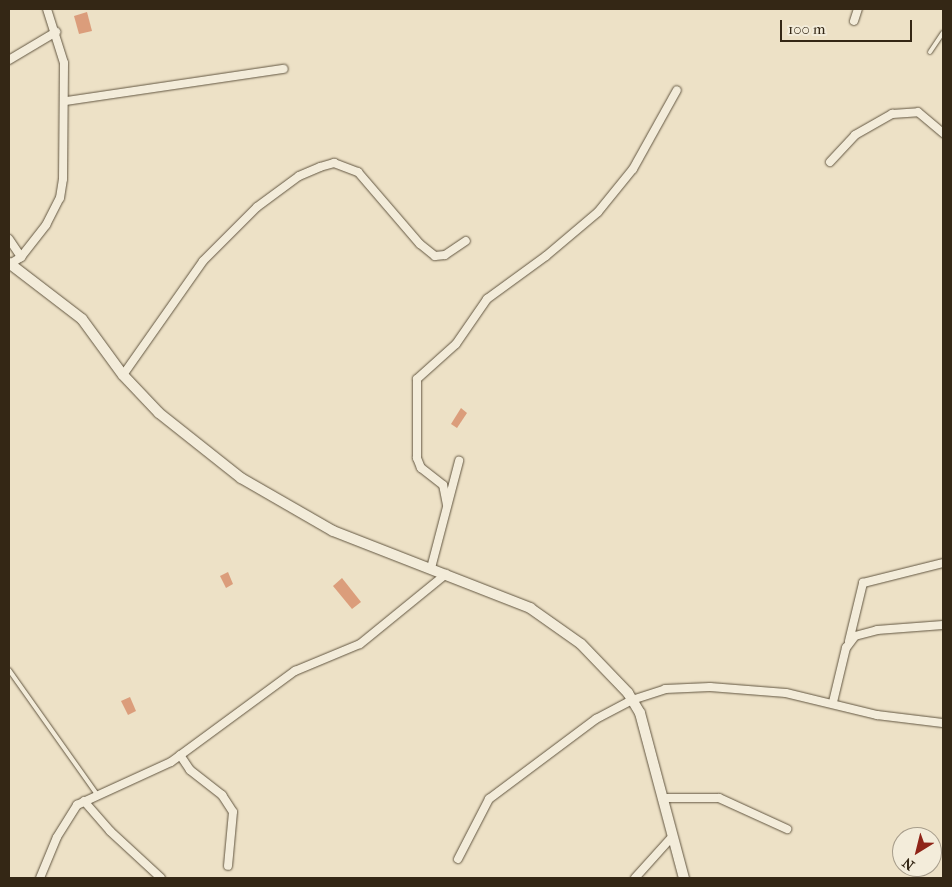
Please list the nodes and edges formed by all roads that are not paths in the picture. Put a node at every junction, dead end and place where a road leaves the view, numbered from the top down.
1 (47, 9) edge
2 (58, 9) edge
3 (858, 9) edge
4 (854, 21) dead end
5 (56, 32) junction
6 (943, 34) edge
7 (930, 52) dead end
8 (9, 60) edge
9 (284, 69) dead end
10 (677, 90) dead end
11 (66, 101) junction
12 (943, 133) edge
13 (830, 162) dead end
14 (9, 239) edge
15 (466, 241) dead end
16 (21, 257) junction
17 (10, 264) edge
18 (122, 375) junction
19 (459, 461) dead end
20 (447, 505) junction
21 (943, 563) edge
22 (431, 568) junction
23 (446, 574) junction
24 (943, 625) edge
25 (849, 641) junction
26 (9, 670) edge
27 (632, 700) junction
28 (833, 702) junction
29 (943, 723) edge
30 (180, 755) junction
31 (96, 793) junction
32 (662, 798) junction
33 (84, 801) junction
34 (787, 829) dead end
35 (671, 838) junction
36 (458, 859) dead end
37 (228, 866) dead end
38 (40, 878) edge
39 (161, 878) edge
40 (635, 878) edge
41 (684, 878) edge

1 - 2 street
1 - 5 street
3 - 4 street
5 - 8 street
5 - 11 street
6 - 7 lane
9 - 11 street
10 - 20 street
11 - 16 street
12 - 13 street
14 - 16 street
15 - 18 street
16 - 17 street
17 - 18 street
18 - 22 street
19 - 20 street
20 - 22 street
21 - 25 street
22 - 23 street
23 - 27 street
23 - 30 street
24 - 25 street
25 - 28 street
26 - 31 lane
27 - 28 street
27 - 32 street
27 - 36 street
28 - 29 street
30 - 31 street
30 - 37 street
31 - 33 street
32 - 34 street
32 - 35 street
33 - 38 street
33 - 39 street
35 - 40 street
35 - 41 street

